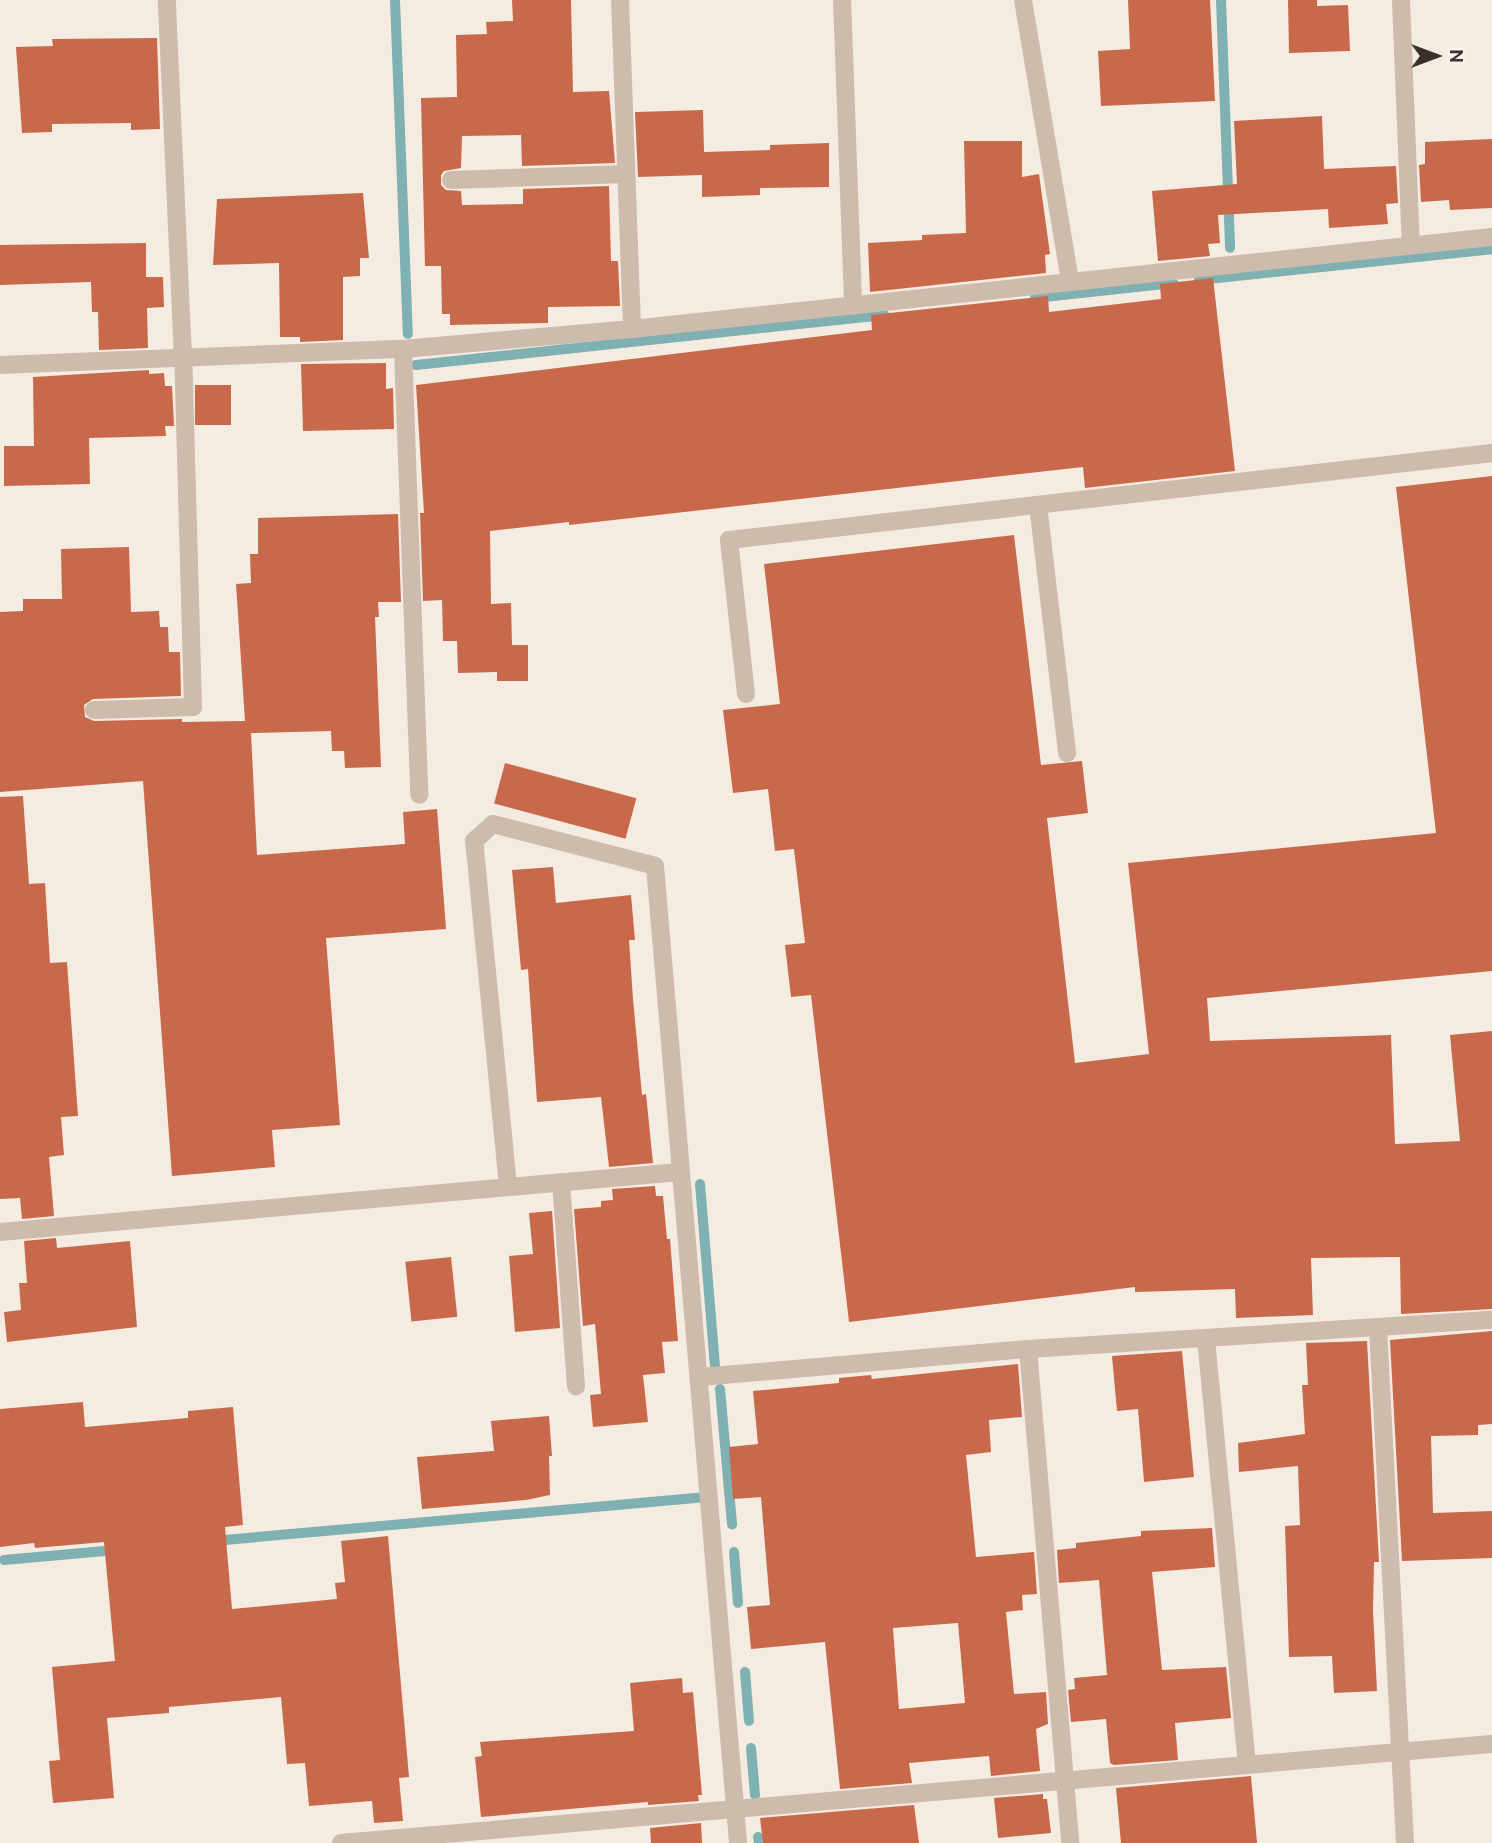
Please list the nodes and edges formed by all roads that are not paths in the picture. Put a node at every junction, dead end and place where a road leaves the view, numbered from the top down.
1 (167, 0) edge
2 (620, 0) edge
3 (842, 0) edge
4 (1023, 0) edge
5 (1401, 0) edge
6 (626, 174) junction
7 (451, 180) dead end
8 (1492, 237) edge
9 (1411, 246) junction
10 (1070, 282) junction
11 (853, 306) junction
12 (632, 329) junction
13 (403, 349) junction
14 (183, 358) junction
15 (0, 365) edge
16 (1492, 453) edge
17 (1038, 505) junction
18 (747, 694) dead end
19 (94, 710) dead end
20 (1067, 753) dead end
21 (419, 795) dead end
22 (679, 1172) junction
23 (561, 1182) junction
24 (508, 1186) junction
25 (0, 1231) edge
26 (1492, 1320) edge
27 (1378, 1328) junction
28 (1206, 1339) junction
29 (1028, 1349) junction
30 (700, 1377) junction
31 (576, 1386) dead end
32 (1492, 1744) edge
33 (1398, 1752) junction
34 (1247, 1765) junction
35 (1065, 1780) junction
36 (735, 1808) junction
37 (412, 1840) edge
38 (341, 1843) edge
39 (738, 1843) edge
40 (1070, 1843) edge
41 (1405, 1843) edge

1 - 14 street
2 - 6 street
3 - 11 street
4 - 10 street
5 - 9 street
6 - 7 street
6 - 12 street
8 - 9 street
9 - 10 street
10 - 11 street
11 - 12 street
12 - 13 street
13 - 14 street
13 - 21 street
14 - 15 street
14 - 19 street
16 - 17 street
17 - 18 street
17 - 20 street
22 - 23 street
22 - 24 street
22 - 30 street
23 - 24 street
23 - 31 street
24 - 25 street
26 - 27 street
27 - 28 street
27 - 33 street
28 - 29 street
28 - 34 street
29 - 30 street
29 - 35 street
30 - 36 street
32 - 33 street
33 - 34 street
33 - 41 street
34 - 35 street
35 - 36 street
35 - 40 street
36 - 37 street
36 - 39 street
37 - 38 street

